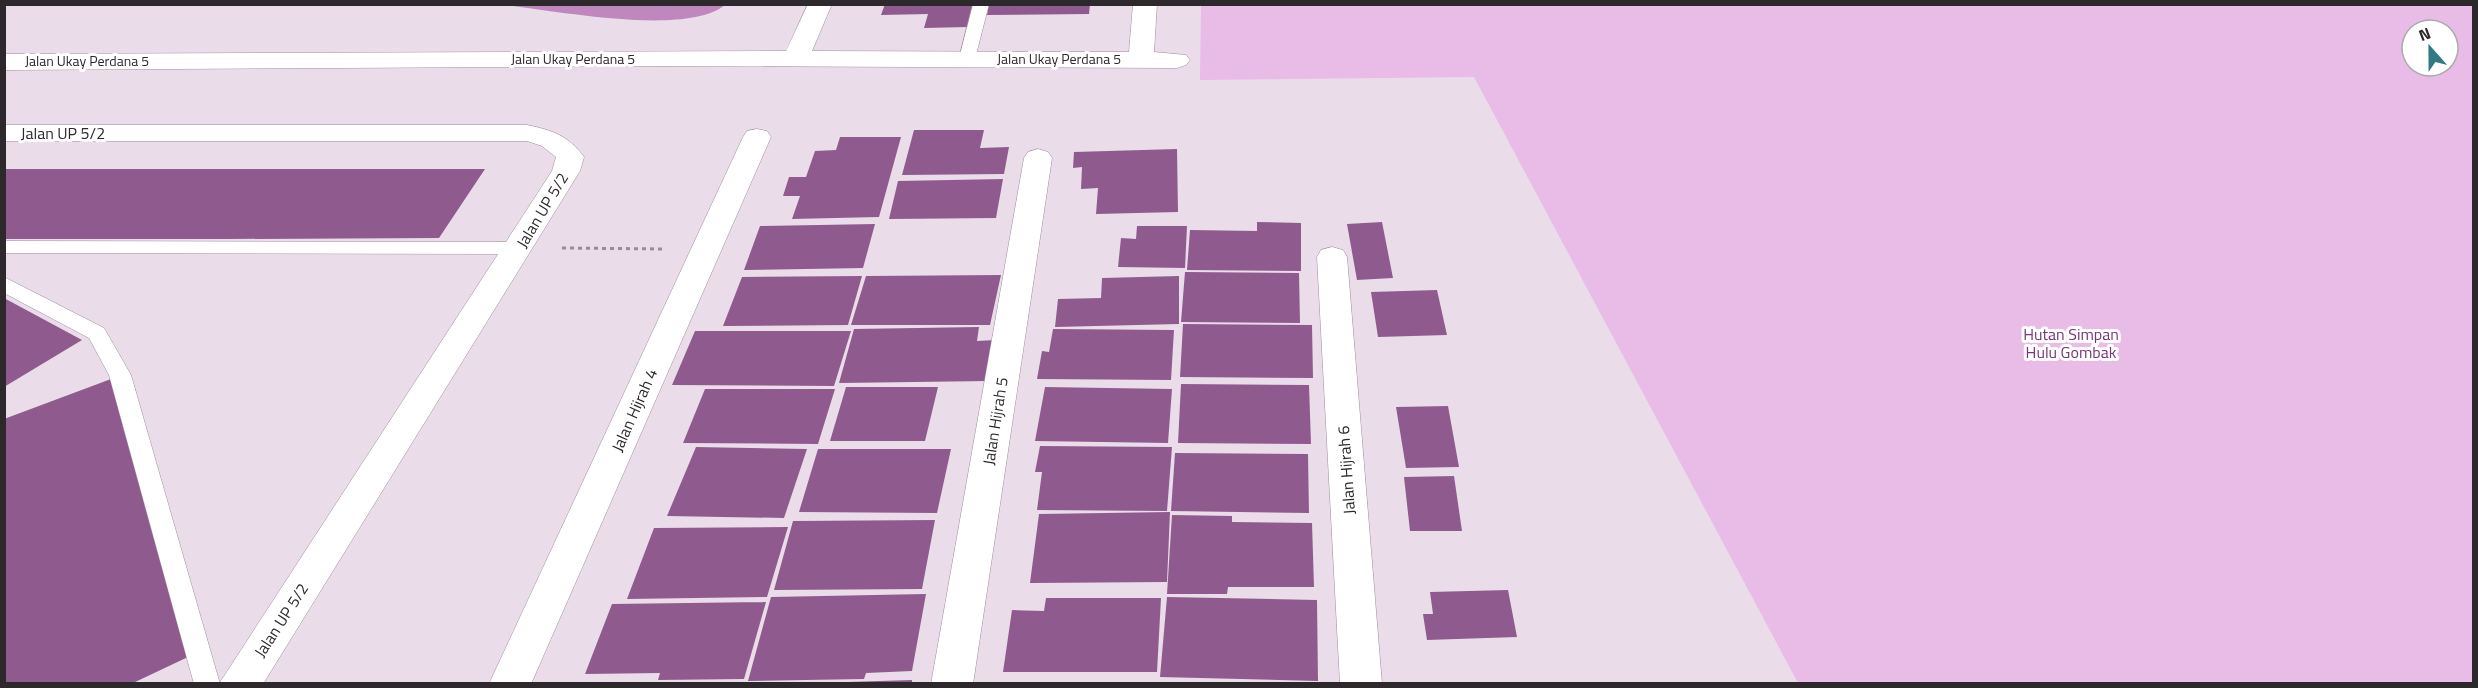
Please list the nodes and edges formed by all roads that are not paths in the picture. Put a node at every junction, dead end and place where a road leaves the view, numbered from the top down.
1 (820, 4) edge
2 (981, 4) edge
3 (1145, 4) edge
4 (796, 58) junction
5 (967, 59) junction
6 (1141, 60) junction
7 (1177, 60) dead end
8 (6, 63) edge
9 (4, 133) edge
10 (757, 137) dead end
11 (1038, 158) dead end
12 (4, 247) edge
13 (519, 248) junction
14 (1332, 257) dead end
15 (4, 284) edge
16 (207, 684) edge
17 (240, 684) edge
18 (510, 684) edge
19 (952, 684) edge
20 (1361, 684) edge

1 - 4 street
2 - 5 lane
3 - 6 street
4 - 5 street, Jalan Ukay Perdana 5
4 - 8 street, Jalan Ukay Perdana 5
5 - 6 street, Jalan Ukay Perdana 5
6 - 7 street, Jalan Ukay Perdana 5
9 - 13 street, Jalan UP 5/2
10 - 18 street, Jalan Hijrah 4
11 - 19 street, Jalan Hijrah 5
12 - 13 lane
13 - 17 street, Jalan UP 5/2
14 - 20 street, Jalan Hijrah 6
15 - 16 lane

